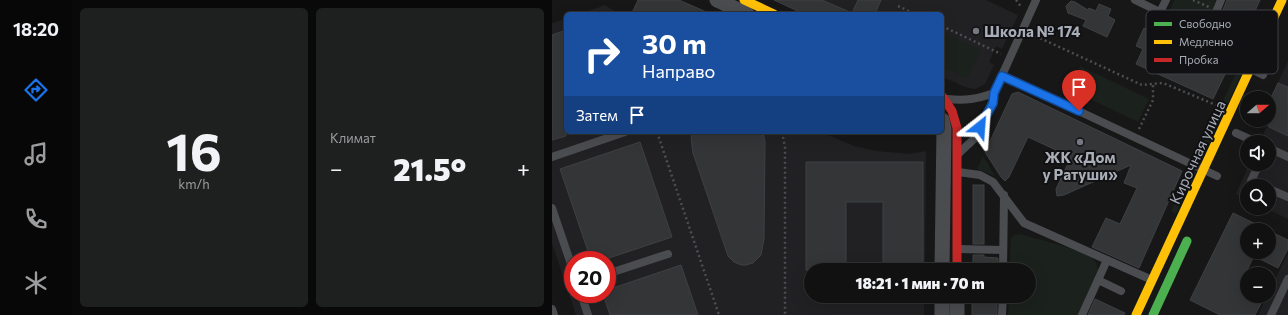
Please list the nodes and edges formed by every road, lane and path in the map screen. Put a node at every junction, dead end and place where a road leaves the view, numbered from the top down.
1 (717, 0) edge
2 (744, 0) edge
3 (1016, 0) edge
4 (1036, 0) edge
5 (1135, 0) edge
6 (1166, 0) edge
7 (1193, 0) edge
8 (1221, 0) edge
9 (1282, 0) edge
10 (898, 6) dead end
11 (1023, 9) dead end
12 (1156, 10) edge
13 (1161, 10) edge
14 (1216, 10) joint
15 (1278, 10) edge
16 (743, 12) edge
17 (770, 12) edge
18 (911, 12) edge
19 (944, 27) edge
20 (1029, 33) dead end
21 (1002, 54) dead end
22 (1250, 74) edge
23 (1002, 76) junction
24 (1153, 84) junction
25 (994, 93) junction
26 (944, 97) edge
27 (944, 99) edge
28 (1217, 105) dead end
29 (944, 129) edge
30 (1138, 131) dead end
31 (1236, 133) dead end
32 (619, 134) edge
33 (658, 134) edge
34 (783, 134) edge
35 (1240, 135) edge
36 (1276, 151) edge
37 (552, 156) edge
38 (957, 156) junction
39 (1288, 157) edge
40 (1204, 170) junction
41 (950, 172) junction
42 (1218, 172) joint
43 (1212, 186) dead end
44 (1276, 192) edge
45 (1004, 195) junction
46 (1288, 198) edge
47 (552, 208) edge
48 (1191, 232) dead end
49 (950, 249) junction
50 (1003, 250) junction
51 (567, 251) edge
52 (668, 254) dead end
53 (1107, 260) junction
54 (945, 263) edge
55 (955, 263) edge
56 (1003, 263) edge
57 (616, 271) edge
58 (1288, 279) edge
59 (1098, 280) junction
60 (1152, 280) junction
61 (1121, 291) dead end
62 (584, 303) edge
63 (942, 303) edge
64 (957, 303) edge
65 (1003, 303) edge
66 (552, 309) edge
67 (1137, 312) edge
68 (554, 315) edge
69 (588, 315) edge
70 (719, 315) edge
71 (785, 315) edge
72 (942, 315) edge
73 (957, 315) edge
74 (1002, 315) edge
75 (1082, 315) edge
76 (1149, 315) edge
77 (1153, 315) edge
78 (1271, 315) edge

1 - 16 street
2 - 17 street
3 - 11 path
4 - 23 lane
5 - 12 lane
6 - 13 lane
7 - 14 path
8 - 14 lane
9 - 15 street, Кирочная улица
10 - 18 path
19 - 21 path
20 - 24 path
22 - 40 street, Кирочная улица
23 - 25 lane
23 - 40 lane
24 - 28 path
24 - 30 path
25 - 26 lane
25 - 38 lane
27 - 38 street
29 - 41 street
31 - 35 lane
32 - 37 lane
33 - 70 path
34 - 71 path
36 - 39 lane
38 - 41 street
40 - 42 lane
40 - 60 street, Кирочная улица
41 - 45 lane
41 - 49 street
42 - 43 street, Кирочная улица
44 - 46 lane
45 - 50 lane
45 - 53 lane
47 - 51 lane
48 - 77 street
49 - 50 lane
49 - 54 street
49 - 55 street
50 - 56 lane
52 - 57 lane
53 - 59 lane
53 - 60 lane
58 - 78 lane
59 - 61 lane
59 - 75 lane
60 - 67 street, Кирочная улица
62 - 69 lane
63 - 72 street
64 - 73 street
65 - 74 lane
66 - 68 lane
67 - 76 lane

